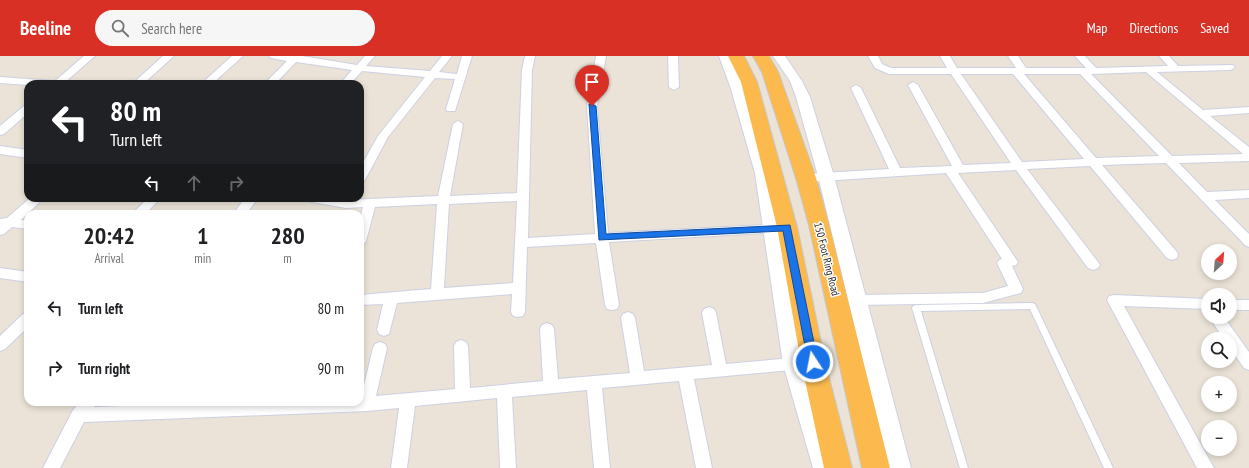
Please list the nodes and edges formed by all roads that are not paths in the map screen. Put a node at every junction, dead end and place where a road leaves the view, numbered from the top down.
1 (90, 56) edge
2 (169, 56) edge
3 (238, 56) edge
4 (274, 56) edge
5 (370, 56) edge
6 (447, 56) edge
7 (467, 56) edge
8 (530, 56) edge
9 (601, 56) edge
10 (673, 56) edge
11 (725, 56) edge
12 (736, 56) edge
13 (761, 56) edge
14 (779, 56) edge
15 (873, 56) edge
16 (946, 56) edge
17 (1013, 56) edge
18 (1080, 56) edge
19 (1164, 56) edge
20 (1219, 56) edge
21 (295, 57) edge
22 (359, 68) junction
23 (1175, 68) junction
24 (1148, 69) junction
25 (1088, 70) junction
26 (954, 71) junction
27 (1020, 71) junction
28 (431, 75) junction
29 (461, 77) junction
30 (0, 80) edge
31 (61, 80) edge
32 (141, 80) edge
33 (211, 80) edge
34 (273, 80) edge
35 (348, 80) edge
36 (24, 82) edge
37 (913, 85) dead end
38 (674, 87) dead end
39 (856, 88) dead end
40 (451, 109) dead end
41 (1249, 110) edge
42 (24, 111) edge
43 (1201, 113) junction
44 (458, 124) dead end
45 (0, 132) edge
46 (0, 150) edge
47 (1249, 152) edge
48 (24, 153) edge
49 (1249, 156) edge
50 (1170, 160) junction
51 (1093, 162) junction
52 (1019, 166) junction
53 (955, 169) junction
54 (364, 171) edge
55 (896, 172) junction
56 (816, 177) junction
57 (1249, 194) edge
58 (1205, 196) junction
59 (522, 197) junction
60 (443, 200) junction
61 (33, 202) edge
62 (150, 202) edge
63 (249, 202) edge
64 (331, 202) edge
65 (370, 203) junction
66 (345, 205) edge
67 (142, 210) edge
68 (242, 210) edge
69 (3, 225) edge
70 (24, 225) edge
71 (364, 226) edge
72 (779, 228) junction
73 (602, 238) junction
74 (1249, 242) edge
75 (522, 243) junction
76 (1172, 255) dead end
77 (1094, 265) dead end
78 (0, 273) edge
79 (24, 276) edge
80 (519, 288) junction
81 (437, 294) junction
82 (391, 298) junction
83 (364, 300) edge
84 (857, 300) junction
85 (1201, 304) edge
86 (612, 305) dead end
87 (1237, 305) edge
88 (1249, 305) edge
89 (518, 312) dead end
90 (709, 313) dead end
91 (628, 318) dead end
92 (24, 322) edge
93 (1221, 324) edge
94 (547, 329) dead end
95 (384, 330) dead end
96 (0, 345) edge
97 (461, 346) dead end
98 (380, 348) dead end
99 (803, 363) junction
100 (1249, 364) edge
101 (720, 369) junction
102 (686, 373) junction
103 (638, 378) junction
104 (594, 382) junction
105 (551, 386) junction
106 (504, 390) junction
107 (463, 394) junction
108 (408, 400) junction
109 (364, 404) edge
110 (367, 404) junction
111 (86, 406) edge
112 (315, 406) edge
113 (79, 415) junction
114 (51, 468) edge
115 (399, 468) edge
116 (508, 468) edge
117 (602, 468) edge
118 (704, 468) edge
119 (824, 468) edge
120 (838, 468) edge
121 (876, 468) edge
122 (900, 468) edge
123 (964, 468) edge
124 (1109, 468) edge
125 (1206, 468) edge

1 - 31 street
2 - 32 street
3 - 33 street
4 - 21 street
5 - 22 street
6 - 28 street
7 - 29 street
8 - 59 street
9 - 73 street
10 - 38 street
11 - 72 street
12 - 72 highway
13 - 56 highway, 150 Foot Ring Road
14 - 56 street
15 - 26 street
16 - 26 street
17 - 27 street
18 - 25 street
19 - 23 street
20 - 23 street
21 - 22 street
21 - 34 street
22 - 28 street
22 - 35 street
23 - 24 street
24 - 25 street
24 - 43 street
25 - 27 street
25 - 50 street
26 - 27 street
26 - 52 street
27 - 51 street
28 - 29 street
28 - 54 street
29 - 40 street
30 - 36 street
37 - 53 street
39 - 55 street
41 - 43 street
42 - 45 street
43 - 47 street
44 - 60 street
46 - 48 street
49 - 50 street
50 - 51 street
50 - 58 street
51 - 52 street
51 - 76 street
52 - 53 street
52 - 77 street
53 - 55 street
53 - 84 street
55 - 56 street
56 - 84 street
56 - 121 highway, 150 Foot Ring Road
57 - 58 street
58 - 74 street
59 - 60 street
59 - 75 street
60 - 65 street
60 - 81 street
61 - 69 street
62 - 67 street
63 - 68 street
64 - 66 street
65 - 66 street
65 - 71 street
69 - 70 street
72 - 73 street
72 - 99 highway
73 - 75 street
73 - 86 street
75 - 80 street
78 - 79 street
80 - 81 street
80 - 89 street
81 - 82 street
82 - 83 street
82 - 95 street
84 - 122 street
85 - 125 street
87 - 88 street
90 - 101 street
91 - 103 street
92 - 96 street
93 - 100 street
94 - 105 street
97 - 107 street
98 - 110 street
99 - 101 street
99 - 119 street
99 - 120 highway
101 - 102 street
102 - 103 street
102 - 118 street
103 - 104 street
104 - 105 street
104 - 117 street
105 - 106 street
106 - 107 street
106 - 116 street
107 - 108 street
108 - 110 street
108 - 115 street
109 - 110 street
111 - 113 street
112 - 113 street
113 - 114 street
123 - 124 lane

